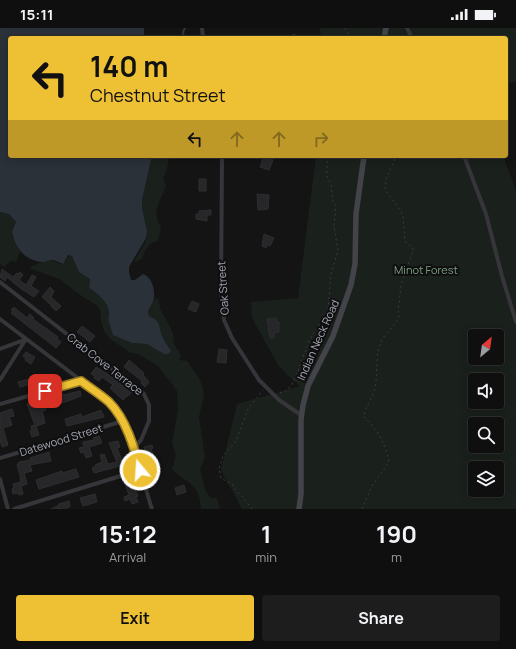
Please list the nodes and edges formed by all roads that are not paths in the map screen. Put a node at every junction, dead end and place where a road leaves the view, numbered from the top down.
1 (222, 158) edge
2 (364, 158) edge
3 (465, 158) edge
4 (0, 282) edge
5 (0, 319) edge
6 (516, 322) edge
7 (26, 339) junction
8 (0, 349) edge
9 (0, 380) edge
10 (81, 381) junction
11 (0, 404) edge
12 (301, 415) junction
13 (122, 422) junction
14 (133, 449) junction
15 (0, 458) edge
16 (140, 470) junction
17 (0, 480) edge
18 (8, 509) edge
19 (14, 509) edge
20 (152, 509) edge
21 (299, 509) edge

1 - 12 street, Oak Street
2 - 12 street, Indian Neck Road
3 - 6 street
4 - 14 street, Crab Cove Terrace
5 - 7 street
7 - 8 street
7 - 9 street
7 - 10 street
10 - 11 street
10 - 13 street
12 - 21 street, Indian Neck Road
13 - 14 street
13 - 15 street, Datewood Street
14 - 16 street
16 - 19 street
16 - 20 street
17 - 18 street

